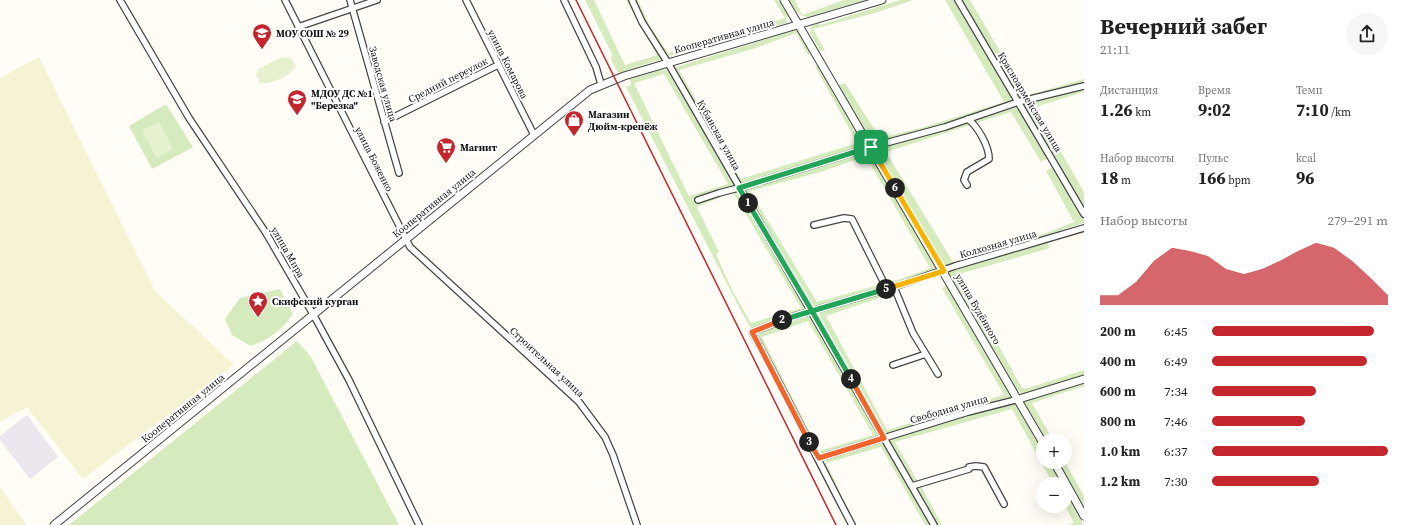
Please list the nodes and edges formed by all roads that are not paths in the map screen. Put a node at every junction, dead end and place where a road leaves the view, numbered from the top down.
1 (120, 0) edge
2 (285, 0) edge
3 (350, 0) edge
4 (377, 0) edge
5 (466, 0) edge
6 (564, 0) edge
7 (632, 0) edge
8 (784, 0) edge
9 (882, 0) edge
10 (958, 0) edge
11 (352, 8) junction
12 (798, 25) junction
13 (298, 27) junction
14 (668, 62) junction
15 (498, 65) junction
16 (601, 84) junction
17 (1084, 86) edge
18 (1018, 102) junction
19 (968, 119) junction
20 (384, 122) junction
21 (534, 136) junction
22 (871, 147) junction
23 (399, 172) dead end
24 (966, 185) dead end
25 (739, 188) junction
26 (698, 200) dead end
27 (1084, 214) edge
28 (814, 225) dead end
29 (1084, 228) edge
30 (404, 240) junction
31 (944, 271) junction
32 (894, 287) junction
33 (887, 289) junction
34 (812, 311) junction
35 (313, 314) junction
36 (926, 354) junction
37 (893, 365) dead end
38 (938, 374) dead end
39 (1084, 379) edge
40 (1019, 400) junction
41 (1037, 433) edge
42 (884, 438) junction
43 (819, 458) junction
44 (1058, 469) edge
45 (912, 486) junction
46 (1004, 504) dead end
47 (1084, 516) edge
48 (54, 525) edge
49 (419, 525) edge
50 (637, 525) edge
51 (852, 525) edge
52 (934, 525) edge

1 - 35 street, улица Мира
2 - 13 street, улица Боженко
3 - 11 street, Заводская улица
4 - 11 street
5 - 15 street, улица Комарова
6 - 16 street
7 - 14 street, Кубанская улица
8 - 12 street, улица Будённого
9 - 12 street, Кооперативная улица
10 - 18 street, Красноармейская улица
11 - 13 street
11 - 20 street, Заводская улица
12 - 14 street, Кооперативная улица
12 - 22 street, улица Будённого
13 - 30 street, улица Боженко
14 - 16 street, Кооперативная улица
14 - 25 street, Кубанская улица
15 - 20 street, Средний переулок
15 - 21 street, улица Комарова
16 - 21 street, Кооперативная улица
17 - 18 street
18 - 19 street
18 - 27 street, Красноармейская улица
19 - 22 street
19 - 24 street
20 - 23 street, Заводская улица
21 - 30 street, Кооперативная улица
22 - 25 street
22 - 31 street, улица Будённого
25 - 26 street
25 - 34 street, Кубанская улица
28 - 33 street
29 - 31 street, Колхозная улица
30 - 35 street, Кооперативная улица
30 - 50 street, Строительная улица
31 - 32 street, Колхозная улица
31 - 40 street, улица Будённого
32 - 33 street, Колхозная улица
32 - 36 street
33 - 34 street, Колхозная улица
34 - 42 street, Кубанская улица
34 - 43 street, Колхозная улица
35 - 48 street, Кооперативная улица
35 - 49 street, улица Мира
36 - 37 street
36 - 38 street
39 - 40 street, Свободная улица
40 - 41 street, улица Будённого
40 - 42 street, Свободная улица
42 - 43 street, Свободная улица
42 - 45 street, Кубанская улица
43 - 51 street
44 - 47 street
45 - 46 street
45 - 52 street, Кубанская улица

